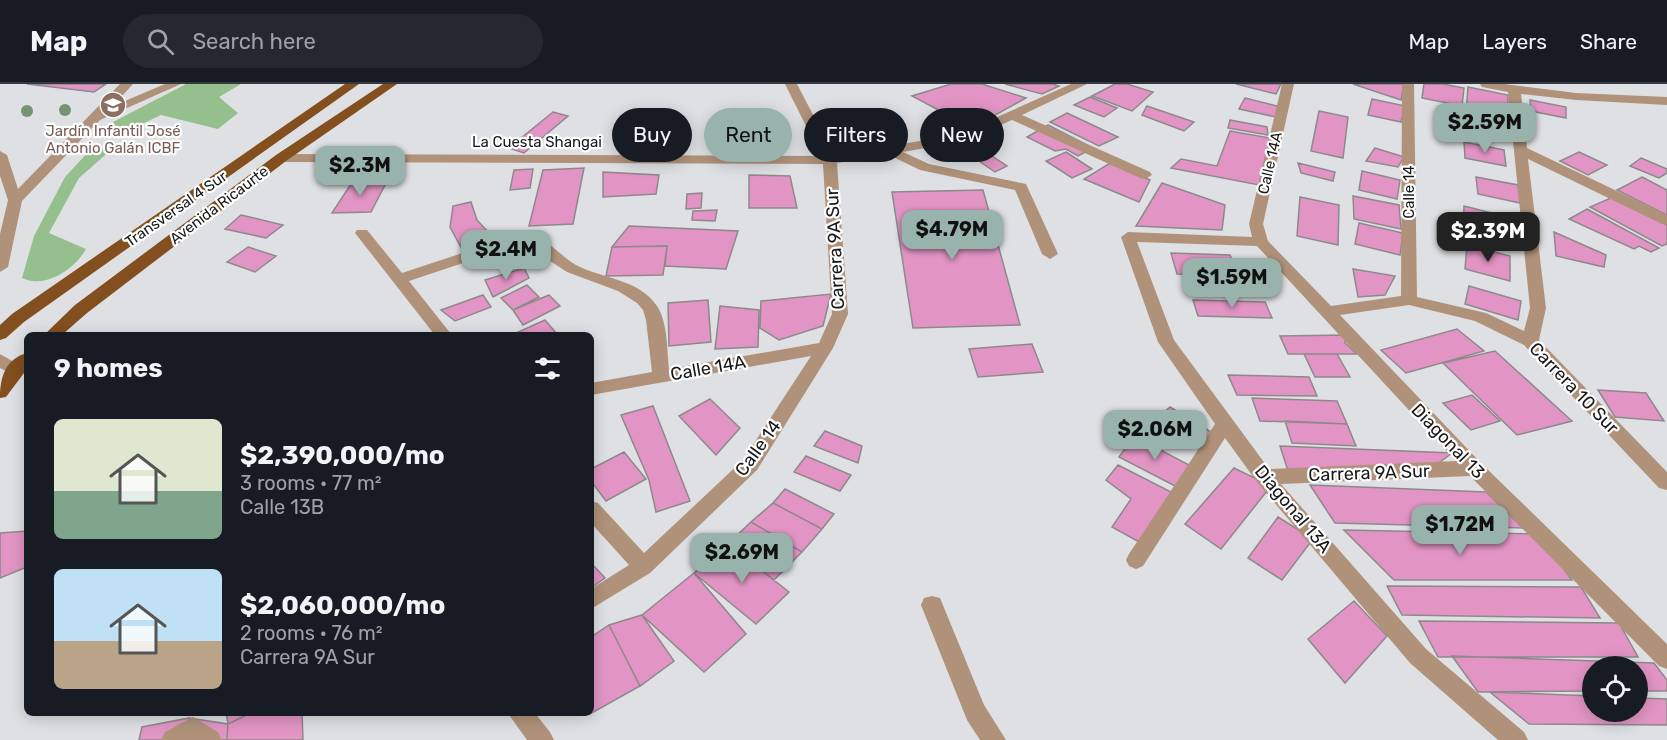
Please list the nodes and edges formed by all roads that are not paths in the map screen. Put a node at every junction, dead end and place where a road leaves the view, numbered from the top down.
1 (127, 84) edge
2 (176, 84) edge
3 (353, 84) edge
4 (391, 84) edge
5 (791, 84) edge
6 (1081, 84) edge
7 (1288, 84) edge
8 (1408, 84) edge
9 (1486, 84) edge
10 (1504, 87) edge
11 (1667, 101) edge
12 (804, 109) edge
13 (1012, 115) junction
14 (90, 120) junction
15 (908, 147) edge
16 (1521, 150) junction
17 (0, 155) edge
18 (281, 158) junction
19 (908, 159) edge
20 (804, 160) edge
21 (830, 162) edge
22 (1145, 176) dead end
23 (15, 200) junction
24 (1667, 221) edge
25 (362, 233) dead end
26 (1261, 242) junction
27 (1050, 254) dead end
28 (0, 267) edge
29 (399, 279) junction
30 (1409, 300) junction
31 (1326, 312) junction
32 (55, 332) edge
33 (441, 332) edge
34 (0, 334) edge
35 (1530, 341) junction
36 (825, 348) junction
37 (0, 360) edge
38 (21, 364) edge
39 (661, 376) junction
40 (594, 388) edge
41 (0, 392) edge
42 (1224, 425) junction
43 (1474, 468) junction
44 (1264, 477) junction
45 (1666, 483) edge
46 (594, 512) edge
47 (1136, 560) dead end
48 (643, 567) junction
49 (594, 598) edge
50 (932, 605) dead end
51 (1667, 659) edge
52 (521, 716) edge
53 (542, 740) edge
54 (994, 740) edge
55 (1516, 740) edge

1 - 14 street
2 - 14 street
3 - 34 main road, Transversal 4 Sur
4 - 18 main road, Avenida Ricaurte
5 - 12 street, Carrera 9A Sur
6 - 13 street, La Cuesta Shangai
7 - 26 street, Calle 14A
8 - 30 street, Calle 14
9 - 10 street
10 - 11 street
10 - 16 street
13 - 15 street, La Cuesta Shangai
13 - 22 street
14 - 23 street
16 - 24 street
16 - 35 street
17 - 23 street
18 - 20 street, La Cuesta Shangai
18 - 32 main road, Avenida Ricaurte
19 - 27 street
21 - 36 street, Carrera 9A Sur
23 - 28 street
25 - 29 street
26 - 31 street, Diagonal 13
26 - 42 street, Diagonal 13A
29 - 33 street
29 - 39 street
30 - 31 street, Carrera 10 Sur
30 - 35 street, Carrera 10 Sur
31 - 43 street, Diagonal 13
35 - 45 street, Carrera 10 Sur
36 - 39 street, Calle 14A
36 - 48 street, Calle 14
37 - 38 street
38 - 41 main road
39 - 40 street, Calle 14A
42 - 44 street, Diagonal 13A
42 - 47 street
43 - 44 street, Carrera 9A Sur
43 - 51 street, Diagonal 13
44 - 55 street, Diagonal 13A
46 - 48 street
48 - 49 street, Calle 14
50 - 54 street
52 - 53 street

